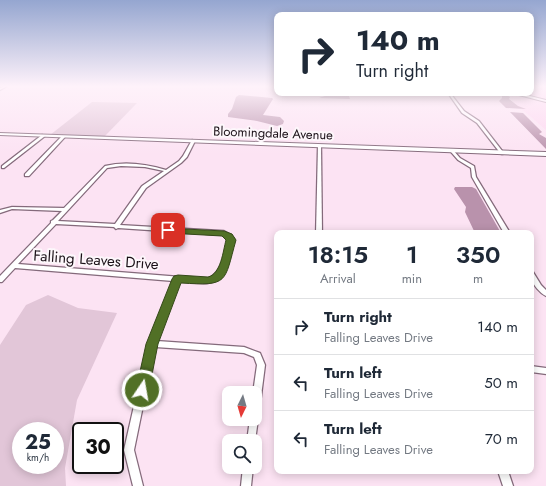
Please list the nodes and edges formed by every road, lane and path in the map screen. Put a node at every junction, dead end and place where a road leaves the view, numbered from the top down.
1 (461, 109) edge
2 (0, 134) edge
3 (43, 136) junction
4 (63, 137) junction
5 (193, 141) junction
6 (319, 146) junction
7 (452, 151) junction
8 (502, 153) junction
9 (546, 154) edge
10 (3, 167) dead end
11 (167, 171) junction
12 (27, 175) dead end
13 (66, 210) junction
14 (0, 212) edge
15 (53, 222) junction
16 (116, 227) junction
17 (319, 230) edge
18 (505, 230) edge
19 (13, 266) junction
20 (534, 278) edge
21 (178, 279) junction
22 (0, 280) edge
23 (546, 294) edge
24 (152, 344) junction
25 (534, 370) edge
26 (546, 371) edge
27 (258, 386) edge
28 (247, 474) edge
29 (504, 474) edge
30 (138, 486) edge
31 (246, 486) edge
32 (508, 486) edge

1 - 8 street
2 - 3 street, Bloomingdale Avenue
3 - 4 street, Bloomingdale Avenue
3 - 10 street
4 - 5 street, Bloomingdale Avenue
4 - 12 street
5 - 6 street, Bloomingdale Avenue
5 - 11 street
6 - 7 street, Bloomingdale Avenue
6 - 17 street
7 - 8 street, Bloomingdale Avenue
7 - 18 street
8 - 9 street, Bloomingdale Avenue
11 - 13 street
11 - 16 street
13 - 14 street
13 - 15 street
15 - 16 street, Falling Leaves Drive
15 - 19 street
16 - 21 street, Falling Leaves Drive
19 - 21 street, Falling Leaves Drive
19 - 22 street
20 - 23 street
21 - 24 street
24 - 27 street
24 - 30 street
25 - 26 street
28 - 31 street
29 - 32 street

